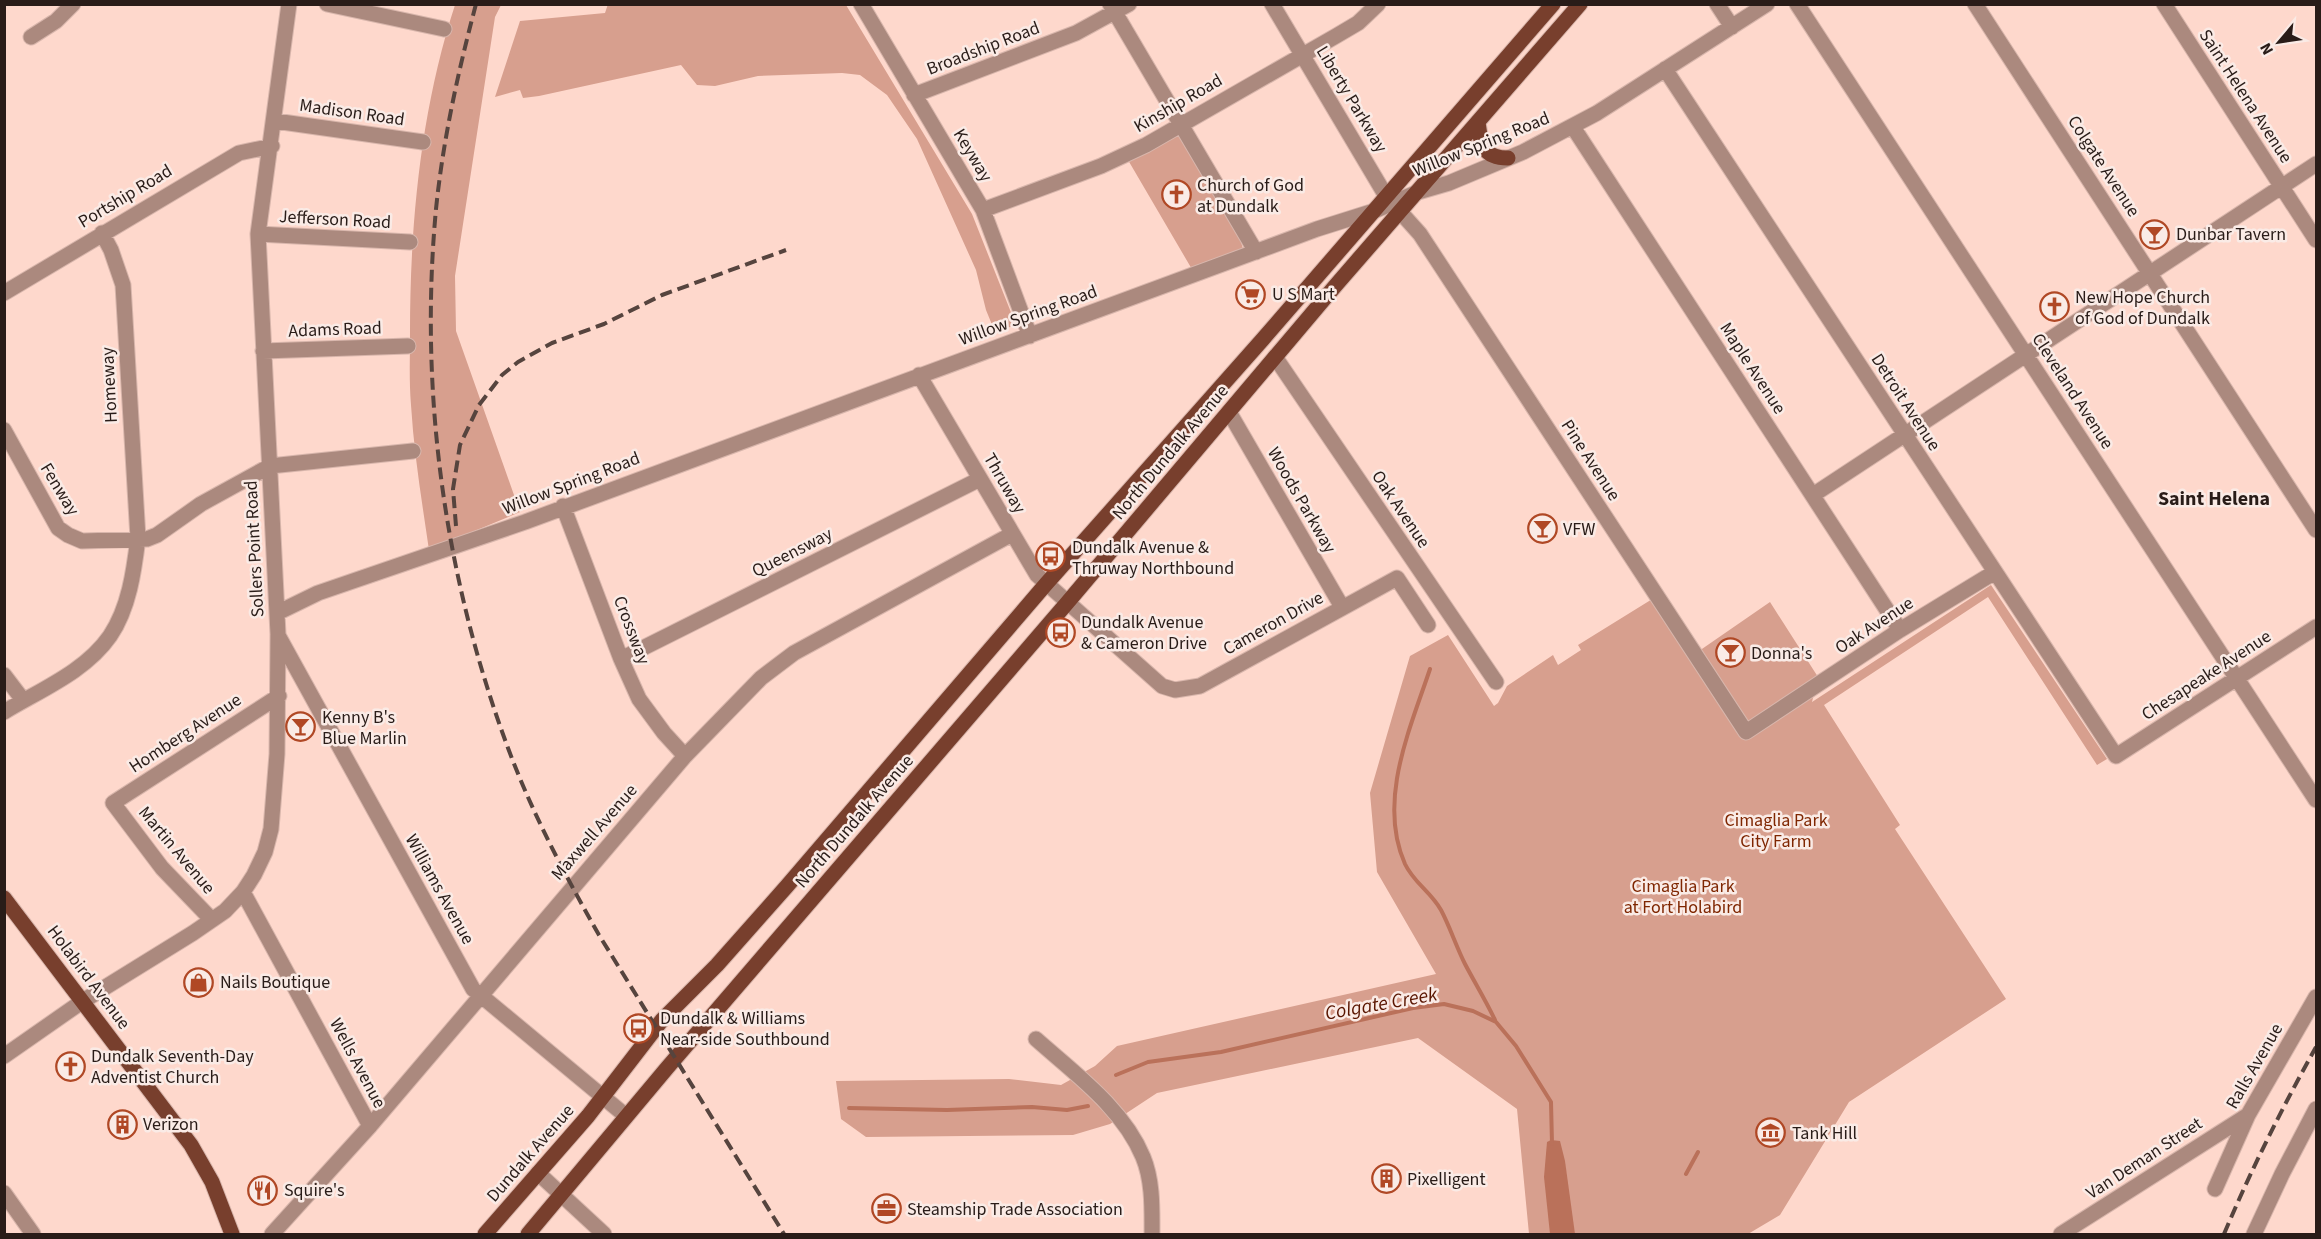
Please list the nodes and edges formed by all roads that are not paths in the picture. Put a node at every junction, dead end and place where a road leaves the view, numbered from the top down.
1 (73, 4) edge
2 (289, 4) edge
3 (327, 4) edge
4 (861, 4) edge
5 (1129, 4) edge
6 (1272, 4) edge
7 (1378, 4) edge
8 (1553, 4) edge
9 (1580, 4) edge
10 (1717, 4) edge
11 (1767, 4) edge
12 (1797, 4) edge
13 (1975, 4) edge
14 (2163, 4) edge
15 (1113, 9) edge
16 (1732, 27) junction
17 (444, 30) dead end
18 (31, 37) dead end
19 (1302, 54) junction
20 (1665, 69) junction
21 (914, 95) junction
22 (275, 121) junction
23 (1478, 122) junction
24 (1181, 124) junction
25 (1573, 127) junction
26 (423, 142) dead end
27 (272, 146) junction
28 (1508, 158) junction
29 (2316, 164) edge
30 (2282, 186) junction
31 (1418, 192) junction
32 (1394, 203) junction
33 (983, 210) junction
34 (1374, 211) junction
35 (102, 233) junction
36 (258, 234) junction
37 (2316, 240) edge
38 (410, 242) dead end
39 (1256, 252) junction
40 (2150, 273) junction
41 (4, 293) edge
42 (1030, 336) junction
43 (408, 346) dead end
44 (263, 351) junction
45 (2026, 354) junction
46 (1275, 357) junction
47 (919, 375) junction
48 (1229, 412) junction
49 (4, 430) edge
50 (1903, 434) junction
51 (413, 451) dead end
52 (270, 466) junction
53 (980, 479) junction
54 (1812, 495) junction
55 (562, 506) junction
56 (2316, 530) edge
57 (1012, 534) junction
58 (138, 538) junction
59 (1995, 572) junction
60 (1046, 584) junction
61 (1067, 603) junction
62 (1342, 608) junction
63 (277, 612) junction
64 (1428, 625) dead end
65 (2316, 627) edge
66 (1900, 630) junction
67 (278, 634) junction
68 (621, 659) junction
69 (4, 675) edge
70 (2238, 678) junction
71 (1496, 682) dead end
72 (279, 696) junction
73 (23, 700) junction
74 (4, 712) edge
75 (1746, 732) joint
76 (685, 756) junction
77 (2116, 756) joint
78 (2316, 800) edge
79 (113, 803) joint
80 (243, 892) junction
81 (4, 898) edge
82 (212, 921) junction
83 (481, 996) junction
84 (2316, 997) edge
85 (83, 1001) junction
86 (1036, 1039) dead end
87 (4, 1056) edge
88 (603, 1096) junction
89 (2316, 1109) edge
90 (2248, 1115) junction
91 (626, 1116) junction
92 (370, 1126) junction
93 (538, 1173) junction
94 (2215, 1190) dead end
95 (4, 1193) edge
96 (562, 1195) junction
97 (33, 1234) edge
98 (232, 1234) edge
99 (272, 1234) edge
100 (485, 1234) edge
101 (528, 1234) edge
102 (604, 1234) edge
103 (1152, 1234) edge
104 (2061, 1234) edge
105 (2254, 1234) edge

1 - 18 street
2 - 22 street, Sollers Point Road
3 - 17 street
4 - 21 street, Keyway
5 - 15 street, Broadship Road
6 - 19 street, Liberty Parkway
7 - 19 street, Kinship Road
8 - 32 main road, North Dundalk Avenue
9 - 23 main road, North Dundalk Avenue
10 - 16 street
11 - 16 street, Willow Spring Road
12 - 45 street, Cleveland Avenue
13 - 40 street, Colgate Avenue
14 - 30 street, Saint Helena Avenue
15 - 21 street, Broadship Road
15 - 24 street
16 - 20 street, Willow Spring Road
19 - 24 street, Kinship Road
19 - 32 street, Liberty Parkway
20 - 25 street, Willow Spring Road
20 - 50 street, Detroit Avenue
21 - 33 street, Keyway
22 - 26 street, Madison Road
22 - 27 street, Sollers Point Road
23 - 28 main road
23 - 31 main road, North Dundalk Avenue
24 - 33 street, Kinship Road
24 - 39 street
25 - 28 street, Willow Spring Road
25 - 54 street, Maple Avenue
27 - 35 street, Portship Road
27 - 36 street, Sollers Point Road
28 - 31 street, Willow Spring Road
29 - 30 street
30 - 37 street, Saint Helena Avenue
30 - 40 street
31 - 32 main road, North Dundalk Avenue
32 - 34 main road, North Dundalk Avenue
32 - 46 main road, North Dundalk Avenue
32 - 75 street, Pine Avenue
33 - 42 street, Keyway
34 - 39 street, Willow Spring Road
34 - 60 main road, North Dundalk Avenue
35 - 41 street, Portship Road
35 - 58 street, Homeway
36 - 38 street, Jefferson Road
36 - 44 street, Sollers Point Road
39 - 42 street, Willow Spring Road
40 - 45 street
40 - 56 street, Colgate Avenue
42 - 47 street, Willow Spring Road
43 - 44 street, Adams Road
44 - 52 street, Sollers Point Road
45 - 50 street
45 - 70 street, Cleveland Avenue
46 - 48 main road, North Dundalk Avenue
46 - 71 street, Oak Avenue
47 - 53 street, Thruway
47 - 55 street, Willow Spring Road
48 - 61 main road, North Dundalk Avenue
48 - 62 street, Woods Parkway
49 - 58 street, Fenway
50 - 54 street
50 - 59 street, Detroit Avenue
51 - 52 street
52 - 58 street
52 - 63 street, Sollers Point Road
53 - 57 street, Thruway
53 - 68 street, Queensway
54 - 66 street, Maple Avenue
55 - 63 street, Willow Spring Road
55 - 68 street, Crossway
57 - 60 street, Thruway
57 - 76 street, Maxwell Avenue
58 - 73 street
59 - 66 street, Oak Avenue
59 - 77 street, Detroit Avenue
60 - 61 street, Thruway
60 - 88 main road, North Dundalk Avenue
61 - 62 street, Cameron Drive
61 - 91 main road, North Dundalk Avenue
62 - 64 street, Cameron Drive
63 - 67 street, Sollers Point Road
65 - 70 street, Chesapeake Avenue
66 - 75 street, Oak Avenue
67 - 72 street, Sollers Point Road
67 - 83 street, Williams Avenue
68 - 76 street, Crossway
69 - 73 street
70 - 77 street, Chesapeake Avenue
70 - 78 street, Cleveland Avenue
72 - 79 street, Homberg Avenue
72 - 80 street, Sollers Point Road
73 - 74 street
76 - 83 street, Maxwell Avenue
79 - 82 street, Martin Avenue
80 - 82 street, Sollers Point Road
80 - 92 street, Wells Avenue
81 - 85 main road, Holabird Avenue
82 - 85 street, Sollers Point Road
83 - 88 street, Williams Avenue
83 - 92 street, Maxwell Avenue
84 - 90 street, Ralls Avenue
85 - 87 street, Sollers Point Road
85 - 98 main road, Holabird Avenue
86 - 103 street
88 - 91 street, Williams Avenue
88 - 93 main road, Dundalk Avenue
89 - 105 street
90 - 94 street, Ralls Avenue
90 - 104 street, Van Deman Street
91 - 96 main road
92 - 99 street, Maxwell Avenue
93 - 96 street
93 - 100 main road, Dundalk Avenue
95 - 97 street
96 - 101 main road
96 - 102 street

